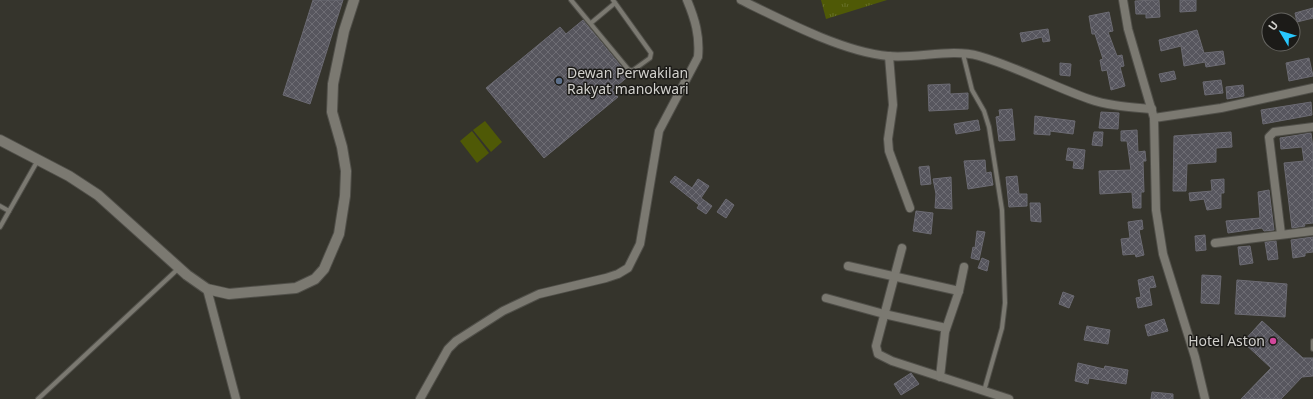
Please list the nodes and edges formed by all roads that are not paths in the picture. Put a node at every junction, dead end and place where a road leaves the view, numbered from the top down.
1 (354, 0) edge
2 (570, 0) edge
3 (687, 0) edge
4 (741, 0) edge
5 (1123, 0) edge
6 (614, 1) edge
7 (591, 23) junction
8 (963, 54) junction
9 (889, 56) junction
10 (1313, 88) edge
11 (1152, 109) junction
12 (1154, 118) junction
13 (1313, 127) edge
14 (0, 140) edge
15 (38, 160) junction
16 (0, 206) edge
17 (910, 208) dead end
18 (9, 211) junction
19 (0, 227) edge
20 (1313, 231) edge
21 (1280, 234) junction
22 (1215, 243) dead end
23 (902, 248) dead end
24 (848, 266) dead end
25 (964, 267) dead end
26 (179, 268) junction
27 (895, 276) junction
28 (207, 289) junction
29 (959, 292) junction
30 (826, 298) dead end
31 (884, 314) junction
32 (946, 328) junction
33 (1313, 340) edge
34 (1313, 349) edge
35 (940, 377) junction
36 (984, 391) junction
37 (38, 399) edge
38 (236, 399) edge
39 (420, 399) edge
40 (1009, 399) edge
41 (1205, 399) edge

1 - 28 street
2 - 7 lane
3 - 39 street
4 - 9 street
5 - 11 street
6 - 7 lane
6 - 7 lane
8 - 9 street
8 - 11 street
8 - 36 lane
9 - 17 street
10 - 12 street
11 - 12 street
12 - 41 street
13 - 21 street
14 - 15 street
15 - 18 lane
15 - 26 street
16 - 18 lane
18 - 19 lane
20 - 21 street
21 - 22 street
23 - 27 street
24 - 27 street
25 - 29 street
26 - 28 street
26 - 37 lane
27 - 29 street
27 - 31 street
28 - 38 street
29 - 32 street
30 - 31 street
31 - 32 street
31 - 35 street
32 - 35 street
33 - 34 lane
35 - 36 street
36 - 40 street

